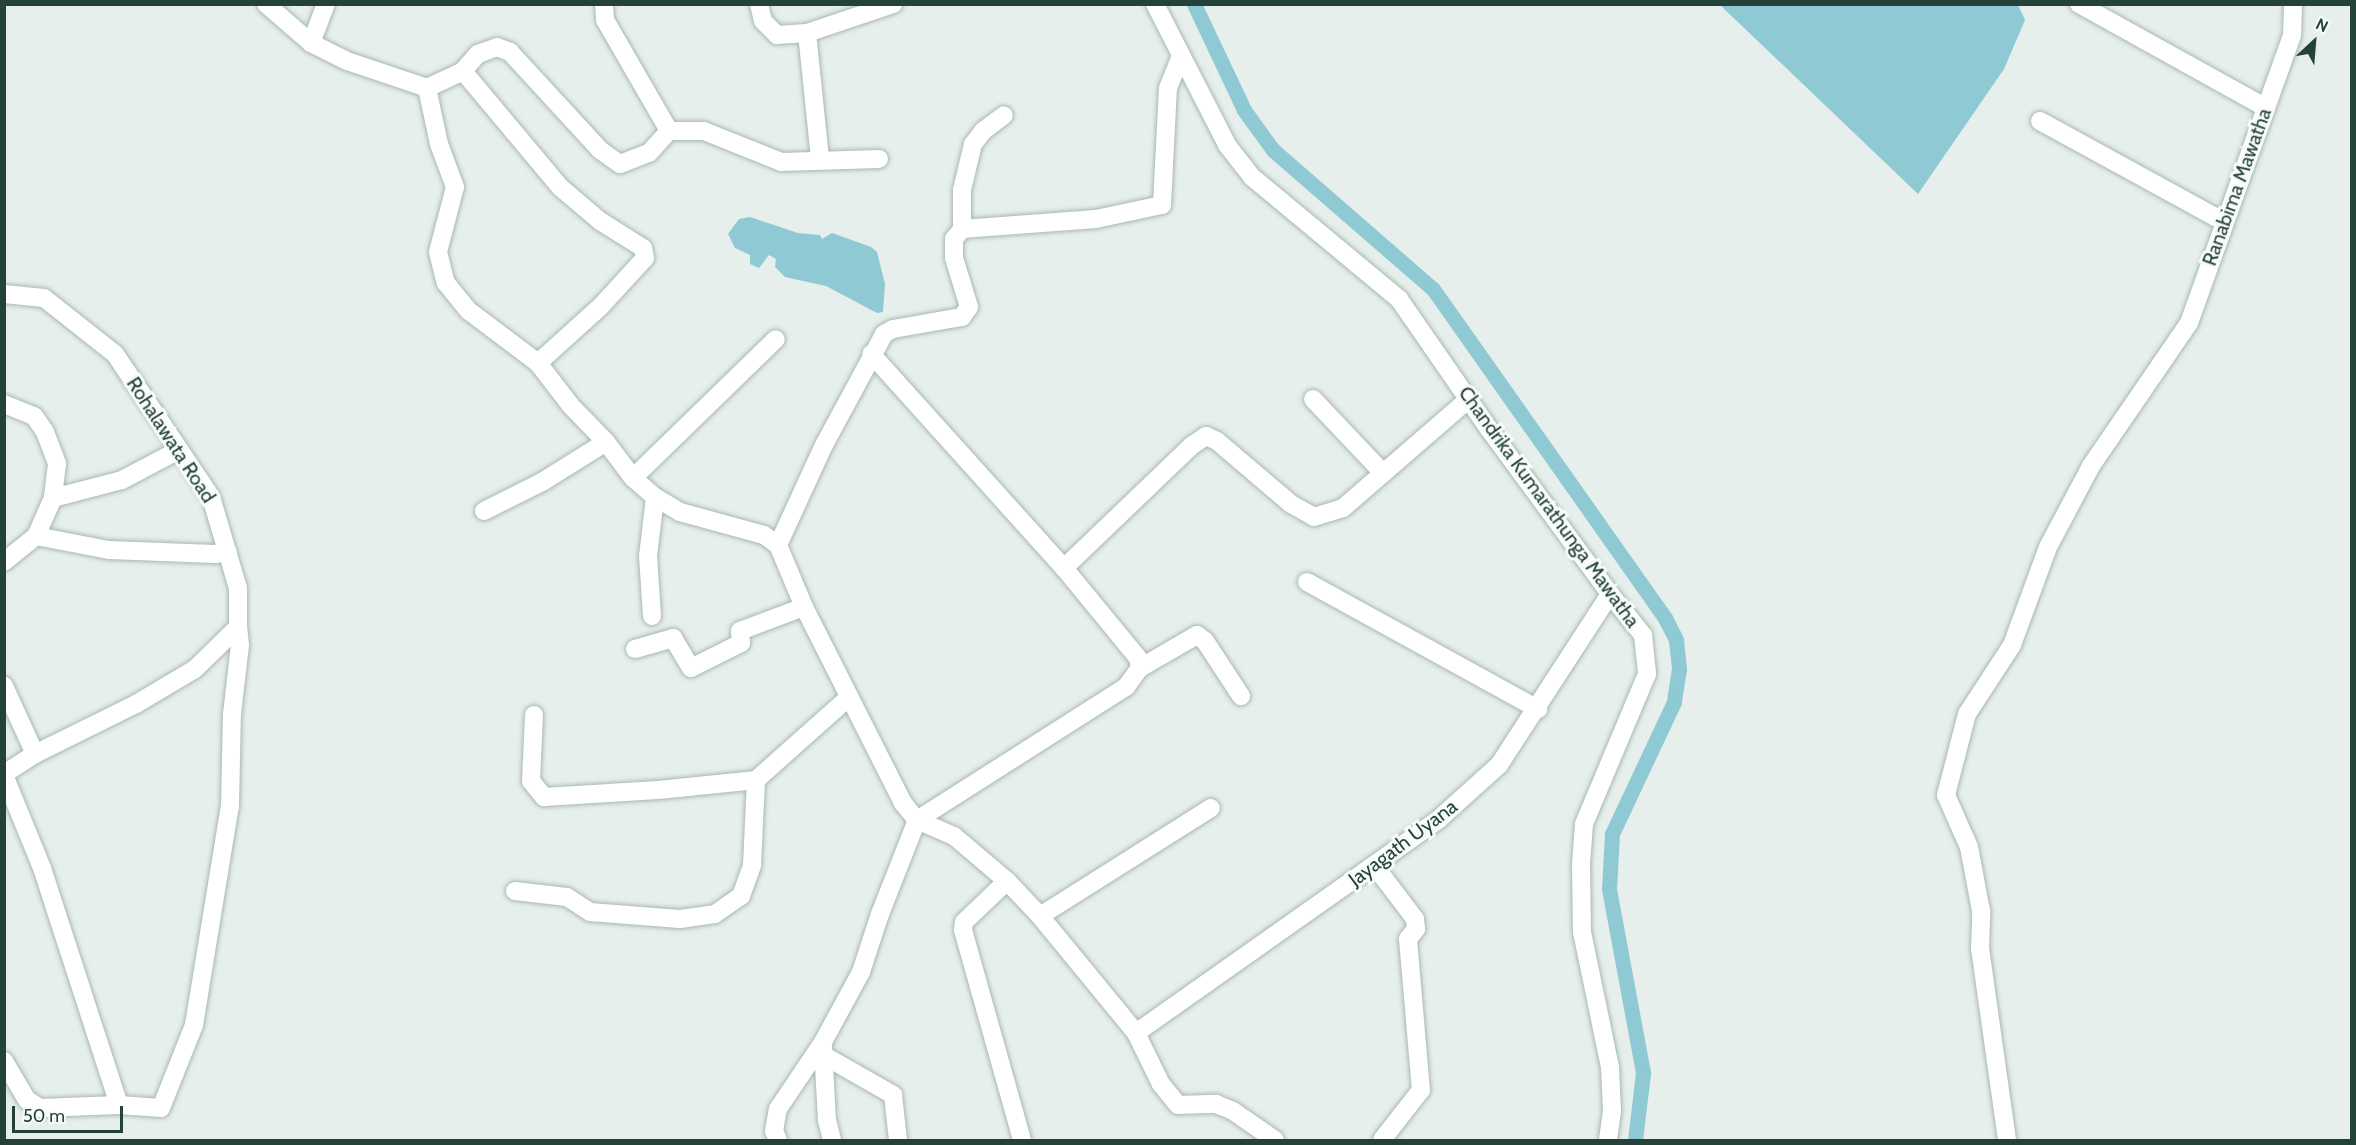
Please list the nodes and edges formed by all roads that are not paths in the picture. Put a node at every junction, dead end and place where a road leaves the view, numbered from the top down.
1 (266, 4) edge
2 (326, 4) edge
3 (604, 4) edge
4 (759, 4) edge
5 (893, 4) edge
6 (1155, 4) edge
7 (2079, 4) edge
8 (2293, 4) edge
9 (807, 33) junction
10 (311, 43) junction
11 (1182, 56) junction
12 (463, 71) junction
13 (427, 88) junction
14 (2265, 107) junction
15 (1004, 115) dead end
16 (2040, 121) dead end
17 (669, 131) junction
18 (820, 159) junction
19 (879, 159) dead end
20 (2226, 216) junction
21 (962, 229) junction
22 (4, 294) edge
23 (776, 339) dead end
24 (870, 354) junction
25 (538, 363) junction
26 (1313, 399) dead end
27 (1469, 399) junction
28 (4, 404) edge
29 (606, 442) junction
30 (179, 450) junction
31 (1383, 473) junction
32 (633, 478) junction
33 (655, 497) junction
34 (53, 498) junction
35 (483, 511) dead end
36 (36, 536) junction
37 (778, 545) junction
38 (228, 552) junction
39 (4, 561) edge
40 (1064, 568) junction
41 (1307, 582) dead end
42 (1610, 594) junction
43 (804, 607) junction
44 (652, 616) dead end
45 (238, 627) junction
46 (635, 649) dead end
47 (1140, 668) junction
48 (4, 686) edge
49 (1241, 696) dead end
50 (849, 697) junction
51 (1538, 709) junction
52 (534, 715) dead end
53 (35, 754) junction
54 (4, 774) edge
55 (756, 780) junction
56 (1211, 808) dead end
57 (917, 820) junction
58 (1374, 865) junction
59 (1007, 881) junction
60 (515, 891) dead end
61 (1040, 916) junction
62 (1136, 1033) junction
63 (823, 1049) junction
64 (4, 1061) edge
65 (119, 1106) junction
66 (778, 1140) edge
67 (832, 1140) edge
68 (898, 1140) edge
69 (1022, 1140) edge
70 (1275, 1140) edge
71 (1382, 1140) edge
72 (1608, 1140) edge
73 (2007, 1140) edge

1 - 10 street
2 - 10 street
3 - 17 street
4 - 9 street
5 - 9 street
6 - 11 street, Chandrika Kumarathunga Mawatha
7 - 14 street
8 - 14 street, Ranabima Mawatha
9 - 18 street
10 - 13 street
11 - 21 street
11 - 27 street, Chandrika Kumarathunga Mawatha
12 - 13 street
12 - 17 street
12 - 25 street
13 - 25 street
14 - 20 street, Ranabima Mawatha
15 - 21 street
16 - 20 street
17 - 18 street
18 - 19 street
20 - 73 street, Ranabima Mawatha
21 - 24 street
22 - 30 street, Rohalawata Road
23 - 32 street
24 - 37 street
24 - 40 street
25 - 29 street
26 - 31 street
27 - 31 street
27 - 42 street, Chandrika Kumarathunga Mawatha
28 - 34 street
29 - 32 street
29 - 35 street
30 - 34 street
30 - 38 street, Rohalawata Road
31 - 40 street
32 - 33 street
33 - 37 street
33 - 44 street
34 - 36 street
36 - 38 street
36 - 39 street
37 - 43 street
38 - 45 street, Rohalawata Road
40 - 47 street
41 - 51 street
42 - 51 street, Jayagath Uyana
42 - 72 street, Chandrika Kumarathunga Mawatha
43 - 46 street
43 - 50 street
45 - 53 street
45 - 65 street, Rohalawata Road
47 - 49 street
47 - 57 street
48 - 53 street
50 - 55 street
50 - 57 street
51 - 58 street, Jayagath Uyana
52 - 55 street
53 - 54 street
54 - 65 street
55 - 60 street
56 - 61 street
57 - 59 street
57 - 63 street
58 - 62 street, Jayagath Uyana
58 - 71 street
59 - 61 street
59 - 69 street
61 - 62 street
62 - 70 street
63 - 66 street
63 - 67 street
63 - 68 street
64 - 65 street

